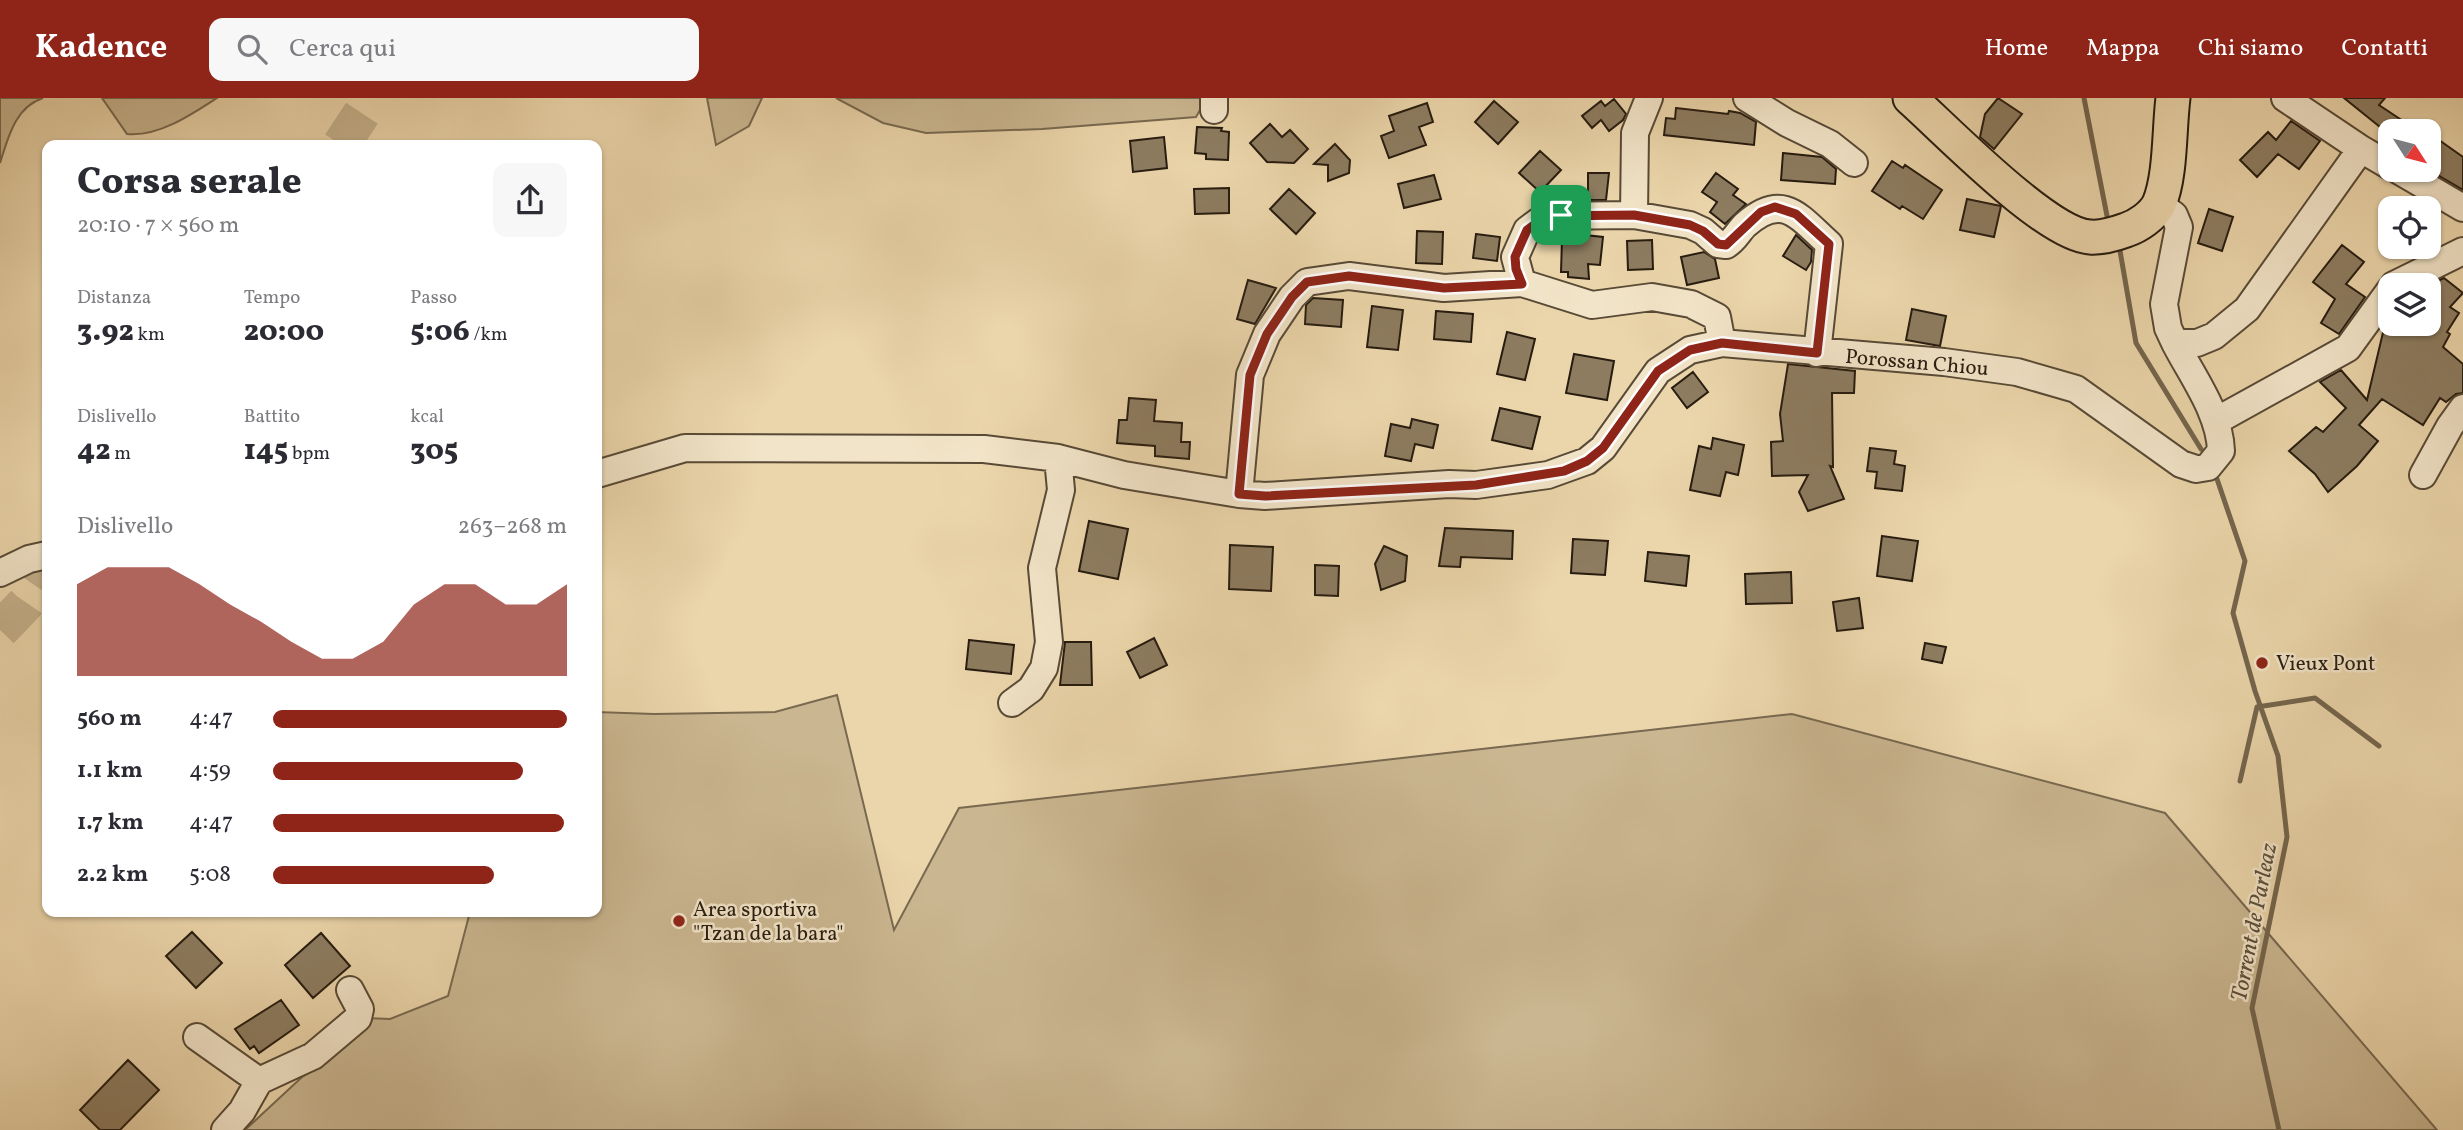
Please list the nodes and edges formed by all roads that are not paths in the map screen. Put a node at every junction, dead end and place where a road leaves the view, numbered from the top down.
1 (1649, 98) edge
2 (1747, 98) edge
3 (1910, 98) edge
4 (2173, 98) edge
5 (2285, 98) edge
6 (2361, 149) junction
7 (2378, 159) edge
8 (1854, 163) dead end
9 (2419, 182) edge
10 (2159, 204) junction
11 (2463, 208) edge
12 (1634, 215) junction
13 (2463, 251) edge
14 (2418, 273) edge
15 (1522, 284) junction
16 (2378, 307) edge
17 (1722, 343) junction
18 (2175, 343) junction
19 (1817, 353) junction
20 (2463, 408) edge
21 (2216, 421) junction
22 (1058, 458) junction
23 (602, 473) edge
24 (2423, 474) dead end
25 (1230, 493) junction
26 (42, 556) edge
27 (0, 573) edge
28 (1012, 703) dead end
29 (350, 990) dead end
30 (197, 1037) dead end
31 (259, 1081) junction
32 (225, 1130) edge

1 - 12 street
2 - 8 street
3 - 10 main road
4 - 10 main road
5 - 6 street
6 - 7 street
6 - 18 street
9 - 11 street
10 - 18 street, Porossan Chiou
12 - 15 street
12 - 19 street
13 - 14 street
15 - 17 street
15 - 25 street
16 - 21 street
17 - 19 street, Porossan Chiou
17 - 25 street, Porossan Chiou
18 - 21 street, Porossan Chiou
19 - 21 street, Porossan Chiou
20 - 24 street
22 - 23 street, Porossan Chiou
22 - 25 street, Porossan Chiou
22 - 28 street
26 - 27 street
29 - 31 street
30 - 31 street
31 - 32 street

